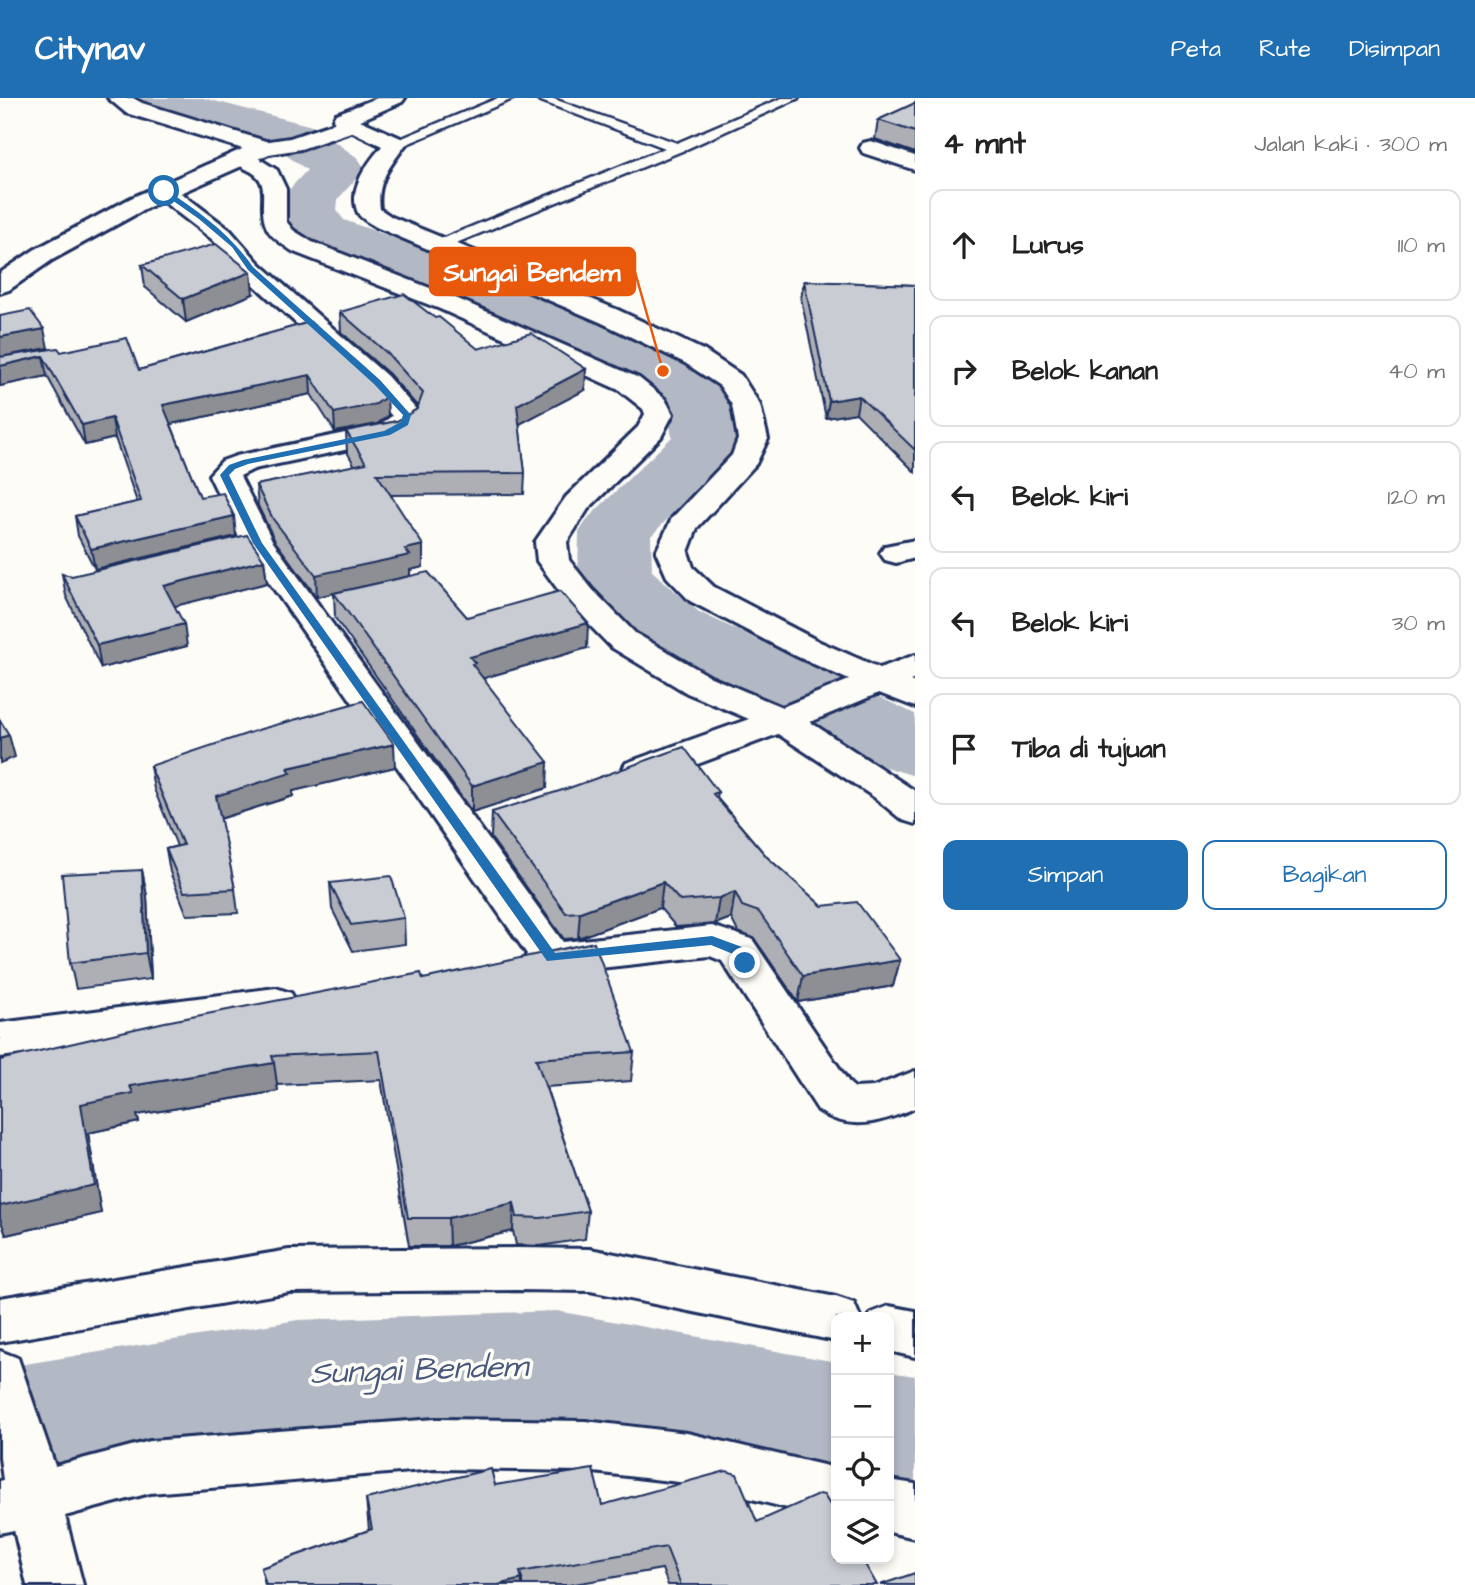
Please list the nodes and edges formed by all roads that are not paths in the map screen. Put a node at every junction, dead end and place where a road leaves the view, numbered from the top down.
1 (118, 98) edge
2 (395, 98) edge
3 (509, 98) edge
4 (539, 98) edge
5 (793, 98) edge
6 (345, 122) junction
7 (395, 144) junction
8 (677, 148) junction
9 (872, 148) dead end
10 (253, 153) junction
11 (915, 163) edge
12 (164, 191) junction
13 (439, 244) junction
14 (0, 285) edge
15 (603, 320) junction
16 (551, 345) junction
17 (915, 666) edge
18 (873, 683) junction
19 (915, 696) edge
20 (794, 714) junction
21 (612, 782) edge
22 (915, 811) edge
23 (499, 819) edge
24 (462, 831) junction
25 (552, 958) junction
26 (511, 965) edge
27 (309, 1000) edge
28 (0, 1040) edge
29 (915, 1089) edge
30 (831, 1318) edge
31 (0, 1320) edge
32 (894, 1330) edge
33 (915, 1334) edge
34 (0, 1375) edge
35 (20, 1488) edge
36 (831, 1493) edge
37 (894, 1507) edge
38 (915, 1511) edge
39 (55, 1585) edge

1 - 10 street
2 - 6 street
3 - 7 lane
4 - 8 lane
5 - 8 lane
6 - 7 street
6 - 10 street
7 - 13 street
8 - 13 lane
9 - 11 street
10 - 12 street
10 - 16 street
12 - 14 street
12 - 24 street
13 - 15 street
15 - 16 street
15 - 18 street
16 - 20 street
17 - 18 street
18 - 19 street
18 - 20 street
20 - 21 street
20 - 22 street
23 - 24 street
24 - 25 street
25 - 26 street
25 - 29 street
27 - 28 street
30 - 31 street
32 - 33 street
34 - 35 street
35 - 36 street
35 - 39 street
37 - 38 street

